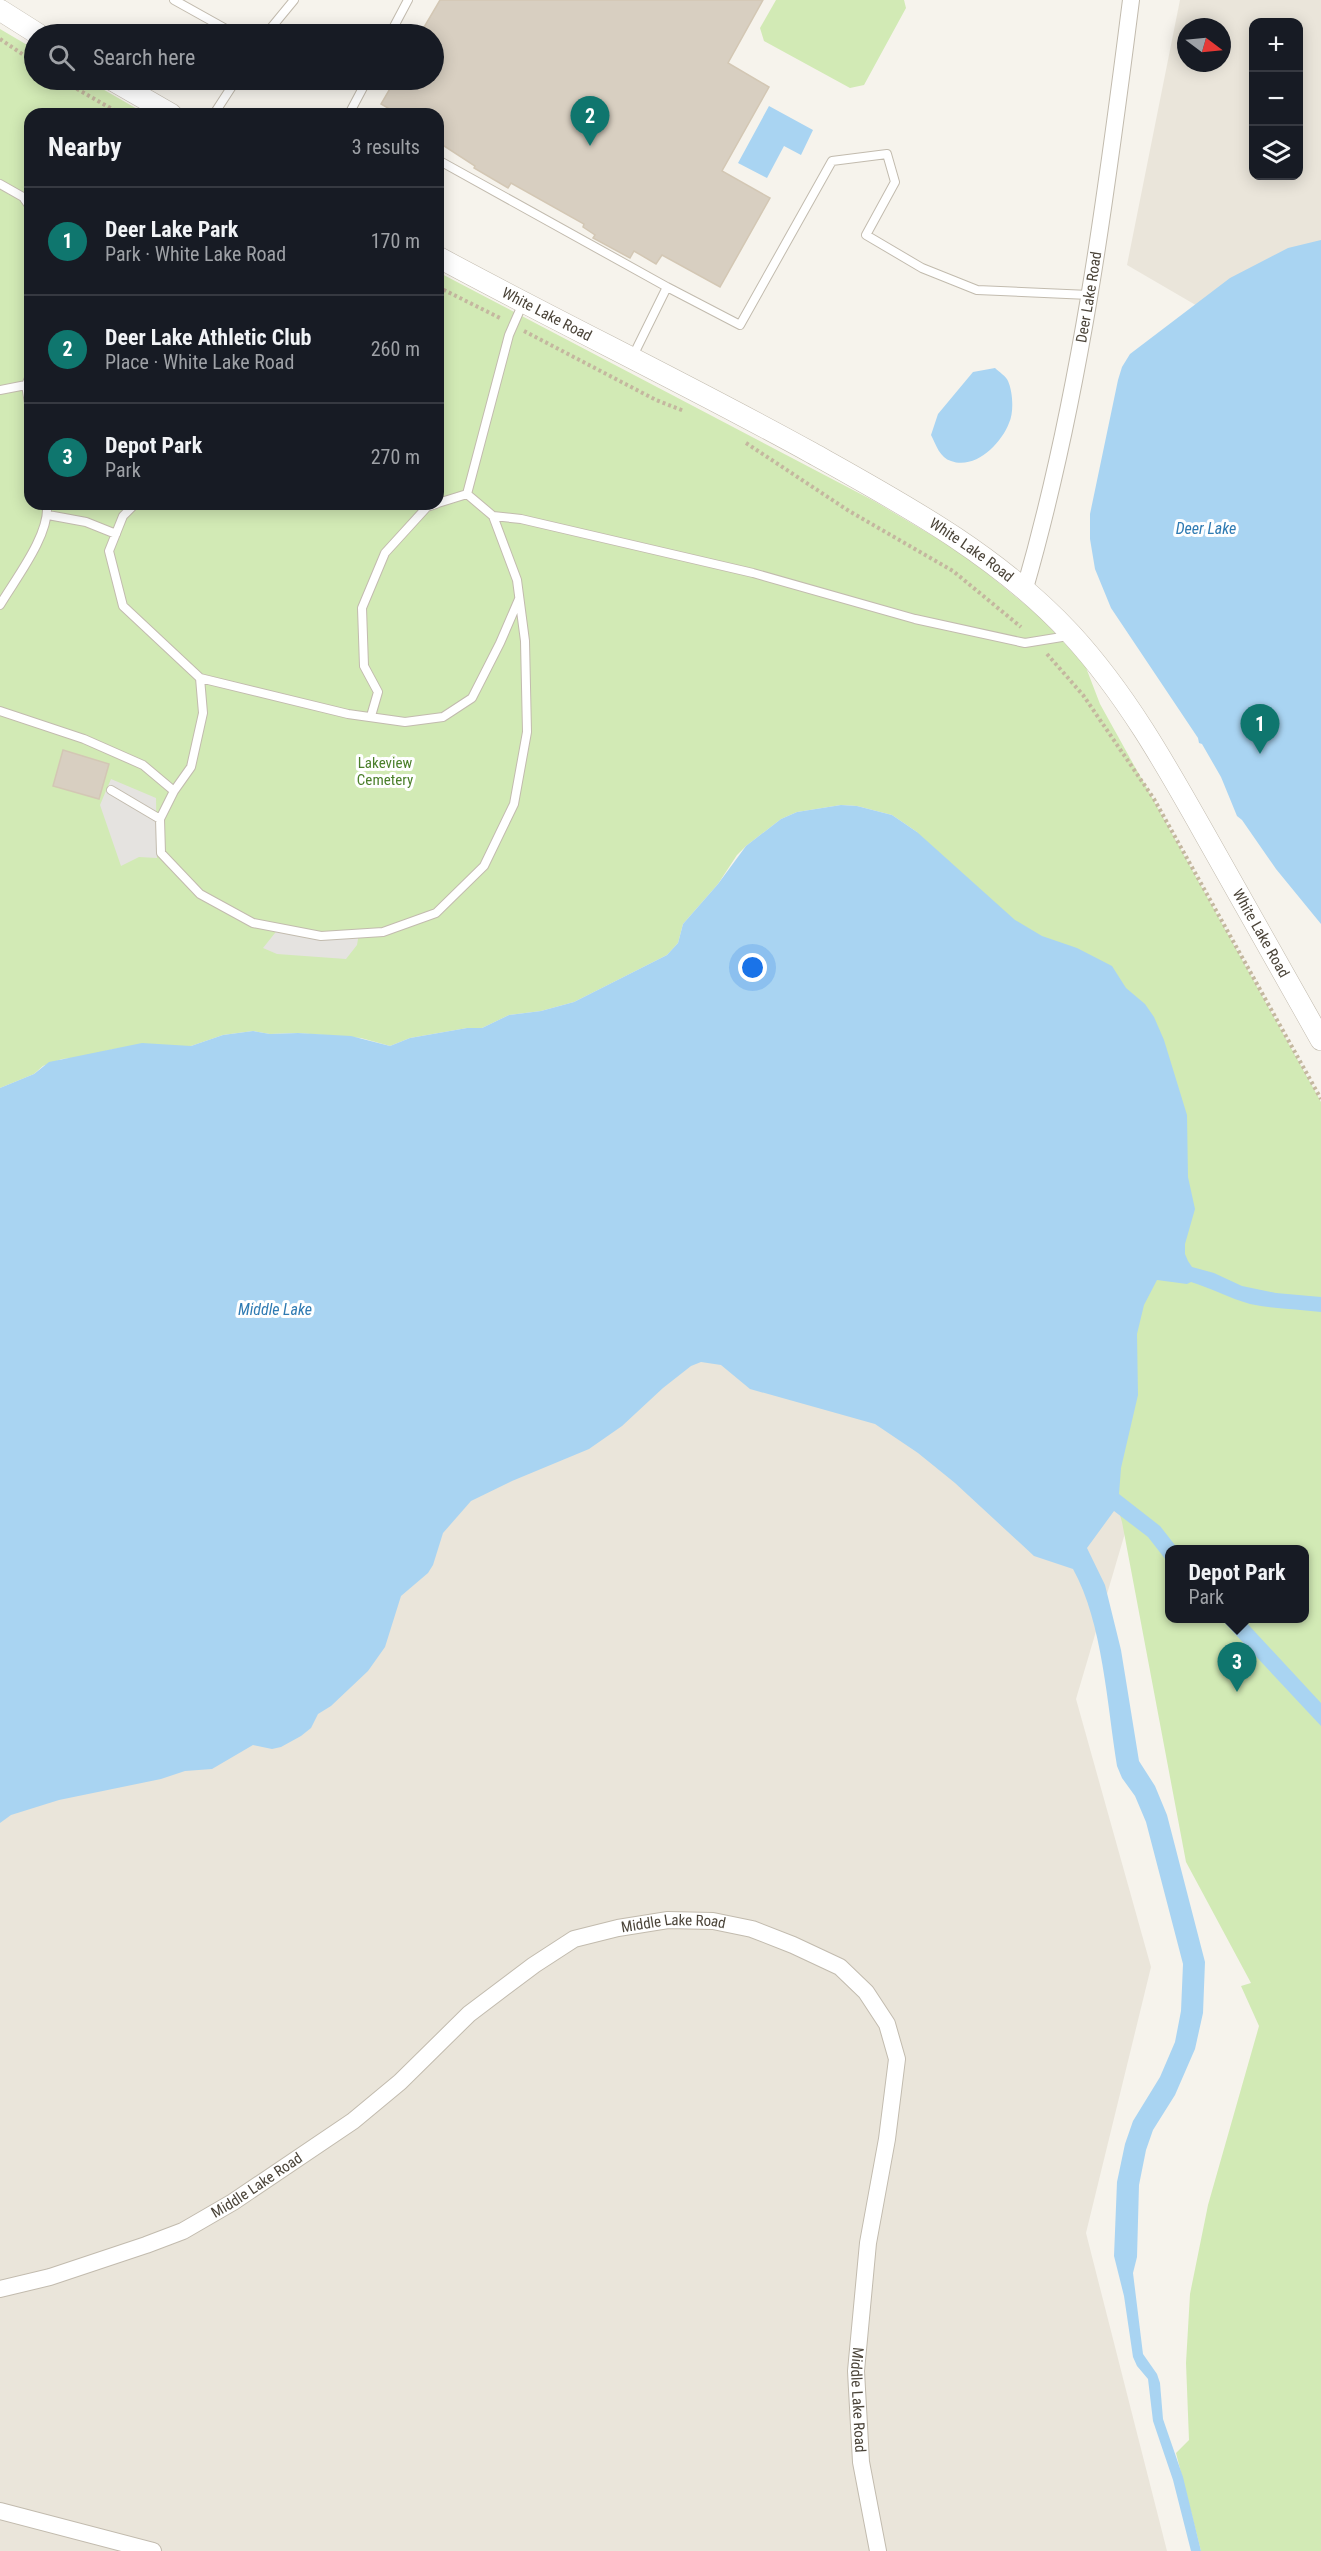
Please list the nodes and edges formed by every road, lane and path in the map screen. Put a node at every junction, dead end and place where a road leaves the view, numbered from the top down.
1 (174, 0) edge
2 (294, 0) edge
3 (408, 0) edge
4 (1131, 0) edge
5 (0, 10) edge
6 (217, 24) edge
7 (274, 24) edge
8 (395, 24) edge
9 (24, 25) edge
10 (0, 39) edge
11 (24, 55) edge
12 (79, 90) edge
13 (129, 90) edge
14 (230, 90) edge
15 (362, 90) edge
16 (111, 108) edge
17 (161, 108) edge
18 (218, 108) edge
19 (353, 108) edge
20 (444, 163) edge
21 (0, 184) edge
22 (24, 197) edge
23 (444, 260) edge
24 (667, 287) junction
25 (1089, 295) junction
26 (523, 303) junction
27 (631, 359) junction
28 (24, 381) edge
29 (0, 390) edge
30 (467, 494) junction
31 (444, 497) edge
32 (451, 499) junction
33 (444, 502) edge
34 (48, 510) edge
35 (129, 510) edge
36 (424, 510) edge
37 (48, 515) junction
38 (493, 516) junction
39 (116, 534) junction
40 (1025, 588) junction
41 (519, 598) junction
42 (0, 605) edge
43 (1072, 635) junction
44 (200, 678) junction
45 (0, 711) edge
46 (371, 716) junction
47 (111, 790) dead end
48 (174, 790) junction
49 (160, 819) junction
50 (1321, 1040) edge
51 (0, 2289) edge
52 (0, 2511) edge
53 (153, 2551) edge
54 (878, 2551) edge

1 - 6 lane
2 - 7 lane
3 - 8 lane
4 - 25 street, Deer Lake Road
5 - 9 street
10 - 11 path
12 - 16 path
13 - 17 street
14 - 18 lane
15 - 19 lane
20 - 24 lane
21 - 22 lane
23 - 26 street, White Lake Road
24 - 25 lane
24 - 27 lane
25 - 40 street, Deer Lake Road
26 - 27 street, White Lake Road
26 - 30 lane
27 - 40 street, White Lake Road
28 - 29 lane
30 - 32 lane
30 - 38 lane
31 - 32 lane
32 - 33 lane
34 - 37 lane
35 - 39 lane
36 - 46 lane
37 - 39 lane
37 - 42 lane
38 - 41 lane
38 - 43 lane
39 - 44 lane
40 - 43 street, White Lake Road
41 - 46 lane
41 - 49 lane
43 - 50 street, White Lake Road
44 - 46 lane
44 - 48 lane
45 - 48 lane
47 - 49 lane
48 - 49 lane
51 - 54 street, Middle Lake Road
52 - 53 street

